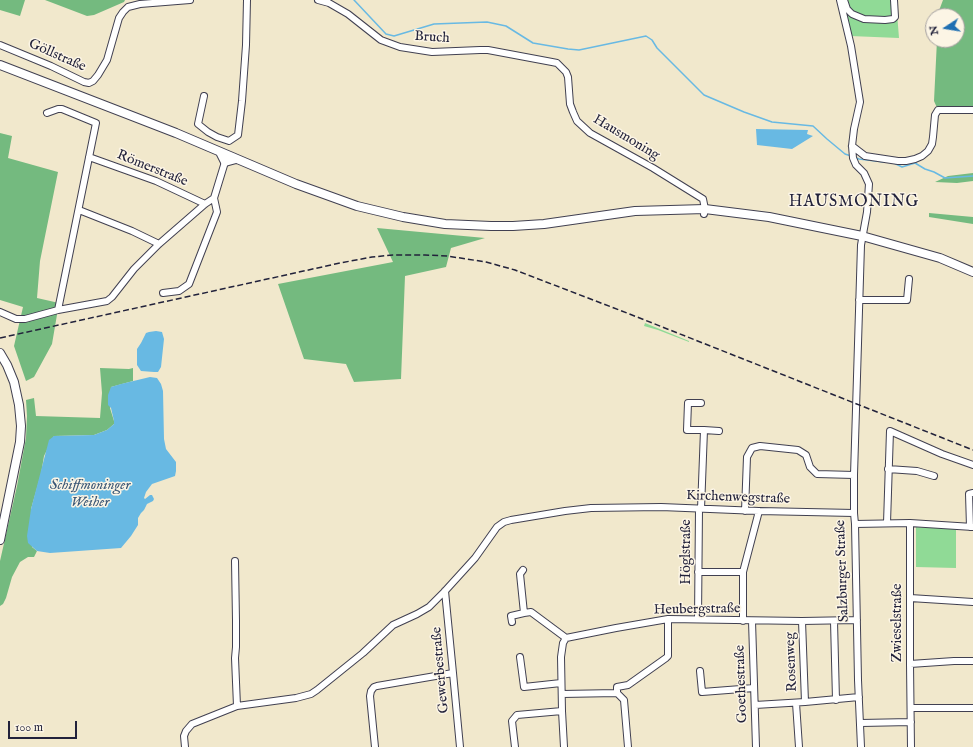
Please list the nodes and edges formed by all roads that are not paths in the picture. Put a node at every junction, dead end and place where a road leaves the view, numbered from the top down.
1 (190, 0) edge
2 (247, 0) edge
3 (318, 0) edge
4 (840, 0) edge
5 (844, 0) edge
6 (894, 0) edge
7 (852, 14) junction
8 (844, 20) junction
9 (0, 45) edge
10 (0, 62) edge
11 (557, 64) joint
12 (0, 67) edge
13 (24, 75) junction
14 (204, 96) dead end
15 (973, 110) edge
16 (47, 113) dead end
17 (220, 152) junction
18 (853, 152) junction
19 (89, 157) junction
20 (236, 159) junction
21 (225, 162) junction
22 (214, 198) junction
23 (205, 204) junction
24 (78, 210) junction
25 (705, 212) junction
26 (862, 236) junction
27 (159, 244) junction
28 (973, 272) edge
29 (909, 279) dead end
30 (163, 293) dead end
31 (858, 300) junction
32 (58, 310) junction
33 (0, 312) edge
34 (0, 353) edge
35 (701, 403) dead end
36 (704, 430) junction
37 (718, 431) dead end
38 (973, 465) edge
39 (888, 469) junction
40 (854, 475) junction
41 (934, 476) dead end
42 (971, 493) edge
43 (700, 509) junction
44 (745, 511) junction
45 (759, 511) junction
46 (854, 514) junction
47 (887, 523) junction
48 (910, 523) junction
49 (855, 524) junction
50 (972, 527) edge
51 (0, 540) edge
52 (235, 561) dead end
53 (523, 570) dead end
54 (698, 572) junction
55 (743, 572) junction
56 (445, 592) junction
57 (910, 598) junction
58 (973, 602) edge
59 (524, 613) junction
60 (668, 619) junction
61 (698, 619) junction
62 (834, 620) junction
63 (857, 620) junction
64 (743, 621) junction
65 (752, 621) junction
66 (512, 622) dead end
67 (802, 622) junction
68 (566, 638) junction
69 (520, 657) dead end
70 (973, 661) edge
71 (910, 664) junction
72 (700, 671) dead end
73 (454, 674) junction
74 (561, 683) junction
75 (754, 688) junction
76 (617, 693) junction
77 (562, 694) junction
78 (859, 697) junction
79 (836, 700) junction
80 (805, 702) junction
81 (796, 703) junction
82 (237, 706) junction
83 (755, 706) junction
84 (911, 708) junction
85 (973, 708) edge
86 (562, 711) junction
87 (911, 722) junction
88 (861, 723) junction
89 (185, 747) edge
90 (375, 747) edge
91 (460, 747) edge
92 (515, 747) edge
93 (564, 747) edge
94 (628, 747) edge
95 (756, 747) edge
96 (799, 747) edge
97 (861, 747) edge
98 (911, 747) edge

1 - 9 street, Göllstraße
2 - 14 street
3 - 11 street, Bruch
4 - 8 street
5 - 7 street
6 - 7 street
7 - 8 street
8 - 18 street
10 - 13 main road
11 - 25 street, Hausmoning
12 - 13 main road
13 - 17 main road
15 - 18 street
16 - 19 street
17 - 20 main road
17 - 21 main road
18 - 26 street
19 - 23 street, Römerstraße
19 - 24 street
20 - 21 main road
20 - 25 main road
21 - 22 street
22 - 23 street
22 - 30 street
23 - 27 street
24 - 27 street
24 - 32 street
25 - 26 main road
26 - 28 main road
26 - 31 street
27 - 32 street
29 - 31 street
31 - 40 street, Salzburger Straße
32 - 33 street
34 - 51 main road
35 - 36 street
36 - 37 street
36 - 43 street, Höglstraße
38 - 39 street
39 - 41 street
39 - 47 street
40 - 44 street
40 - 46 street, Salzburger Straße
42 - 50 street
43 - 44 street, Kirchenwegstraße
43 - 54 street, Höglstraße
43 - 56 street, Kirchenwegstraße
44 - 45 street, Kirchenwegstraße
45 - 46 street, Kirchenwegstraße
45 - 55 street
46 - 49 street, Salzburger Straße
47 - 48 street
47 - 49 street
48 - 50 street
48 - 57 street, Zwieselstraße
49 - 63 street, Salzburger Straße
52 - 82 street
53 - 59 street
54 - 55 street
54 - 61 street, Höglstraße
55 - 64 street
56 - 73 street, Gewerbestraße
56 - 82 street, Kirchenwegstraße
57 - 58 street
57 - 71 street, Zwieselstraße
59 - 66 street
59 - 68 street
60 - 61 street, Heubergstraße
60 - 68 street, Heubergstraße
60 - 76 street
61 - 64 street, Heubergstraße
62 - 63 street, Heubergstraße
62 - 67 street, Heubergstraße
62 - 79 street
63 - 78 street, Salzburger Straße
64 - 65 street, Heubergstraße
65 - 67 street, Heubergstraße
65 - 75 street, Goethestraße
67 - 80 street, Rosenweg
68 - 74 street
69 - 74 street
70 - 71 street
71 - 84 street, Zwieselstraße
72 - 75 street
73 - 90 street
73 - 91 street, Gewerbestraße
74 - 77 street
75 - 83 street, Goethestraße
76 - 77 street
76 - 94 street
77 - 86 street
78 - 79 street
78 - 88 street, Salzburger Straße
79 - 80 street
80 - 81 street
81 - 83 street
81 - 96 street
82 - 89 street, Kirchenwegstraße
83 - 95 street, Goethestraße
84 - 85 street
84 - 87 street, Zwieselstraße
86 - 92 street
86 - 93 street
87 - 88 street
87 - 98 street, Zwieselstraße
88 - 97 street, Salzburger Straße

